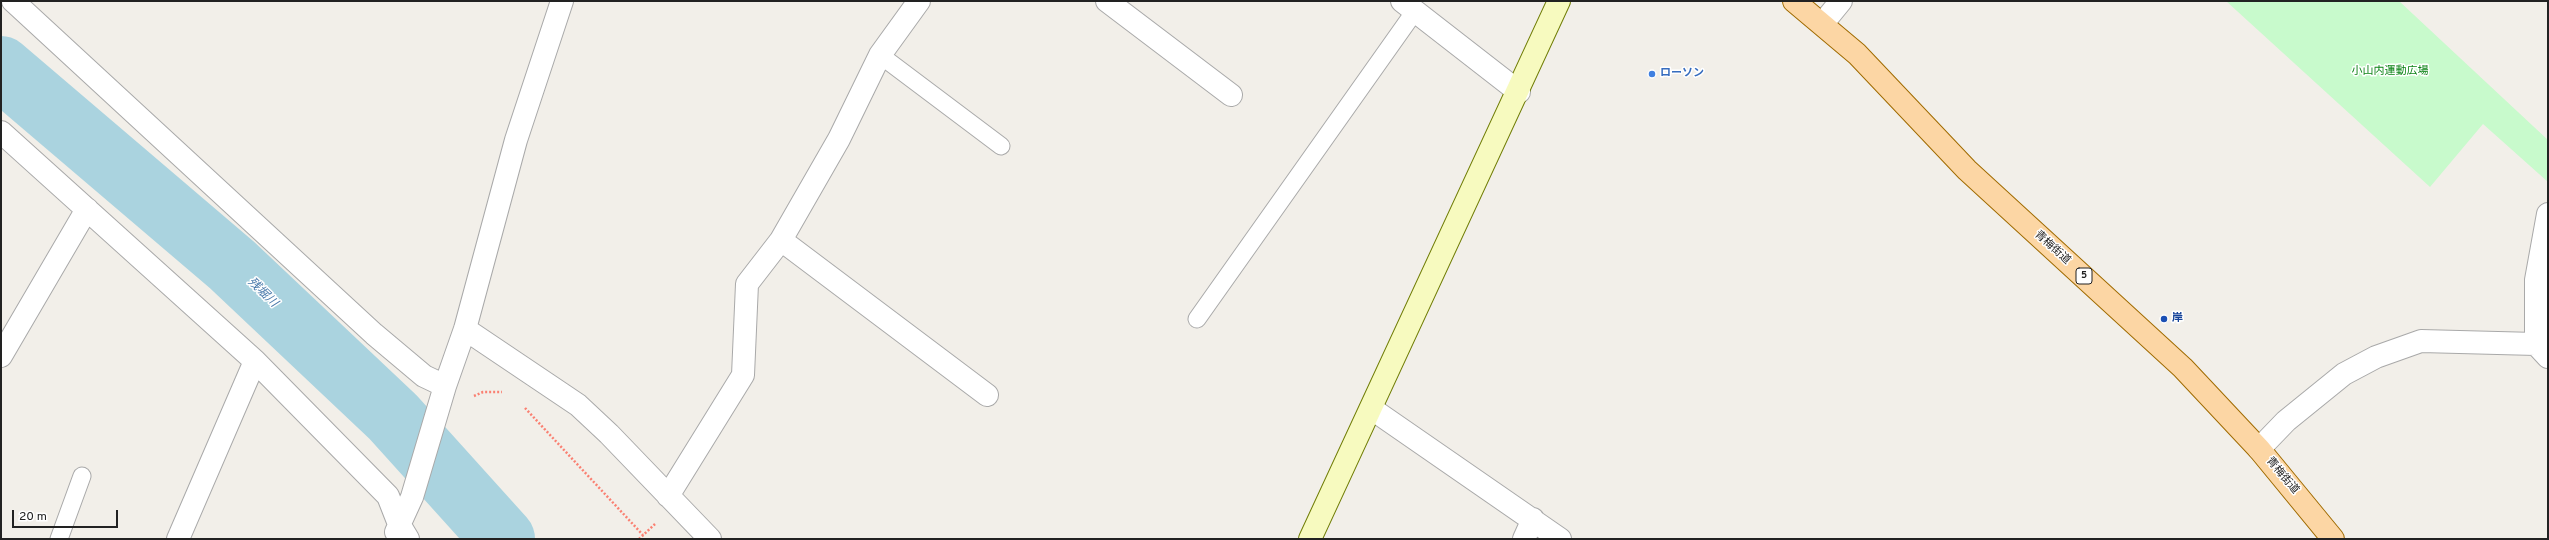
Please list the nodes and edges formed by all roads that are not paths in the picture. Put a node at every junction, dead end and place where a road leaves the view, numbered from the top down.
1 (13, 1) edge
2 (562, 1) edge
3 (919, 1) edge
4 (1107, 1) edge
5 (1559, 1) edge
6 (1794, 1) edge
7 (1841, 1) edge
8 (1409, 6) edge
9 (1823, 23) junction
10 (880, 55) junction
11 (1518, 92) junction
12 (1231, 95) dead end
13 (1, 132) edge
14 (1001, 146) dead end
15 (87, 209) junction
16 (2548, 214) edge
17 (780, 240) junction
18 (1197, 319) dead end
19 (465, 330) junction
20 (2542, 351) edge
21 (1, 356) edge
22 (255, 361) junction
23 (442, 395) junction
24 (987, 395) dead end
25 (1372, 409) junction
26 (2259, 449) junction
27 (82, 476) dead end
28 (668, 496) junction
29 (1533, 519) junction
30 (400, 534) edge
31 (59, 539) edge
32 (178, 539) edge
33 (710, 539) edge
34 (1310, 539) edge
35 (1524, 539) edge
36 (1560, 539) edge
37 (2333, 539) edge

1 - 23 street
2 - 19 street
3 - 10 street
4 - 12 street
5 - 11 street
6 - 9 main road, 青梅街道 / 5
7 - 9 street
8 - 11 street
8 - 18 lane
9 - 26 main road, 青梅街道 / 5
10 - 14 lane
10 - 17 street
11 - 25 street
13 - 15 street
15 - 21 street
15 - 22 street
16 - 20 street
17 - 24 street
17 - 28 street
19 - 23 street
19 - 28 street
20 - 26 street
22 - 30 street
22 - 32 street
23 - 30 street
25 - 29 street
25 - 34 street
26 - 37 main road, 青梅街道 / 5
27 - 31 lane
28 - 33 street
29 - 35 street
29 - 36 street

